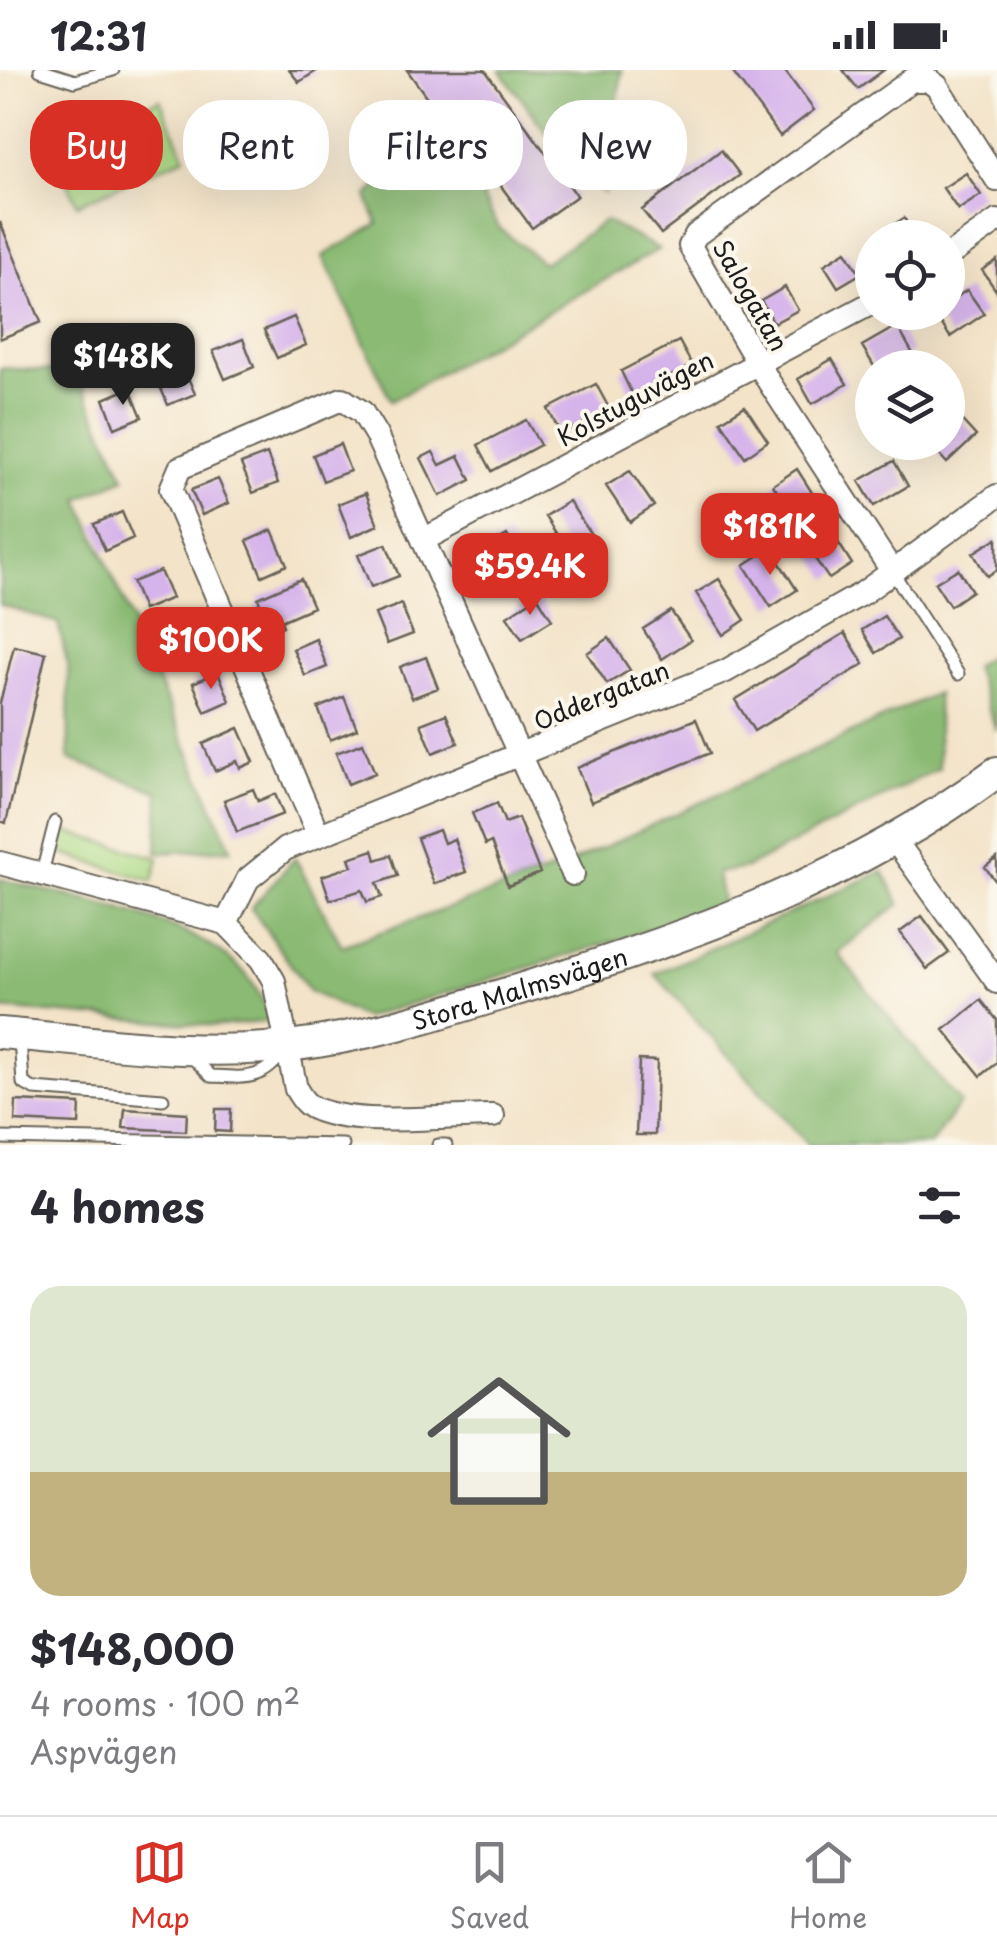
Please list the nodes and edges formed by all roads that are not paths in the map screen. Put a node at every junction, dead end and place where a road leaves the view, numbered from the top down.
1 (40, 70) edge
2 (113, 70) edge
3 (997, 180) edge
4 (997, 221) edge
5 (965, 244) edge
6 (855, 313) edge
7 (760, 364) junction
8 (997, 496) edge
9 (423, 540) junction
10 (892, 571) junction
11 (958, 674) dead end
12 (521, 756) junction
13 (997, 772) edge
14 (55, 822) dead end
15 (318, 834) junction
16 (894, 839) junction
17 (0, 862) edge
18 (42, 873) junction
19 (573, 874) dead end
20 (226, 923) junction
21 (997, 982) edge
22 (10, 1034) edge
23 (288, 1046) junction
24 (163, 1099) dead end
25 (493, 1116) dead end
26 (0, 1138) edge
27 (343, 1145) edge
28 (438, 1145) edge
29 (446, 1145) edge

1 - 2 lane
3 - 7 street, Salogatan
4 - 5 street
6 - 7 street, Kolstuguvägen
7 - 9 street, Kolstuguvägen
7 - 10 street, Salogatan
8 - 10 street, Oddergatan
9 - 12 street
9 - 15 street
10 - 11 lane
10 - 12 street, Oddergatan
12 - 15 street, Oddergatan
12 - 19 street
13 - 16 street, Stora Malmsvägen
14 - 18 lane
15 - 20 street, Oddergatan
16 - 21 street
16 - 23 street, Stora Malmsvägen
17 - 18 street
18 - 20 street
20 - 23 street
22 - 23 street, Stora Malmsvägen
22 - 24 lane
23 - 25 street
26 - 27 lane
28 - 29 lane

